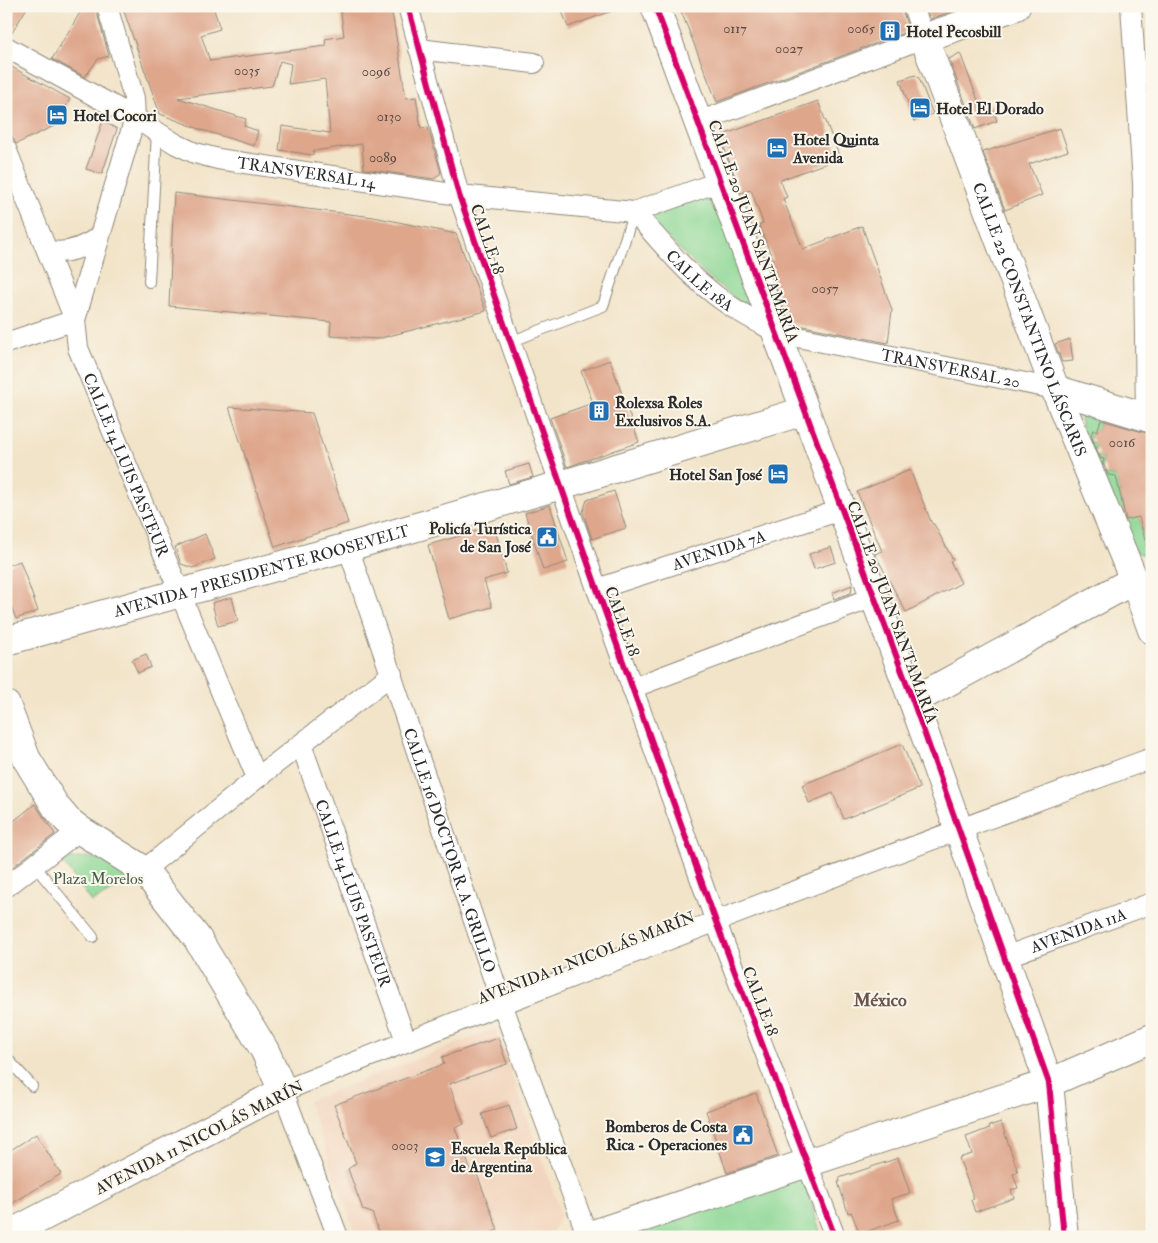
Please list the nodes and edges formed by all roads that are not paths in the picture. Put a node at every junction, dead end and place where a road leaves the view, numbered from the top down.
1 (106, 6) edge
2 (408, 6) edge
3 (655, 6) edge
4 (912, 6) edge
5 (1016, 6) edge
6 (1131, 6) edge
7 (924, 38) junction
8 (6, 47) edge
9 (419, 50) junction
10 (534, 63) dead end
11 (135, 118) junction
12 (698, 122) junction
13 (157, 132) junction
14 (6, 149) edge
15 (721, 181) junction
16 (459, 196) junction
17 (634, 212) junction
18 (100, 237) junction
19 (47, 250) junction
20 (149, 282) dead end
21 (75, 320) junction
22 (778, 333) junction
23 (510, 342) junction
24 (6, 343) edge
25 (1055, 389) junction
26 (804, 411) junction
27 (1149, 418) edge
28 (560, 485) junction
29 (841, 510) junction
30 (348, 547) junction
31 (1134, 580) junction
32 (596, 589) junction
33 (180, 592) junction
34 (874, 597) junction
35 (1152, 630) edge
36 (6, 641) edge
37 (392, 674) junction
38 (632, 688) junction
39 (913, 701) junction
40 (6, 705) edge
41 (301, 744) junction
42 (16, 751) edge
43 (1152, 758) edge
44 (257, 778) junction
45 (957, 829) junction
46 (80, 830) junction
47 (34, 865) junction
48 (144, 870) junction
49 (6, 887) edge
50 (1152, 902) edge
51 (716, 922) junction
52 (93, 937) dead end
53 (1005, 957) junction
54 (502, 1004) junction
55 (1152, 1038) edge
56 (406, 1041) junction
57 (6, 1057) edge
58 (1048, 1083) junction
59 (32, 1086) dead end
60 (283, 1091) junction
61 (808, 1162) junction
62 (6, 1236) edge
63 (586, 1236) edge
64 (338, 1237) edge
65 (835, 1237) edge
66 (1064, 1237) edge

1 - 11 street
2 - 9 street, CALLE 18
3 - 12 street, CALLE 20 JUAN SANTAMARÍA
4 - 7 street, CALLE 22 CONSTANTINO LÁSCARIS
5 - 7 street
6 - 27 street
7 - 12 street
7 - 25 street, CALLE 22 CONSTANTINO LÁSCARIS
8 - 11 street, TRANSVERSAL 14
9 - 10 street
9 - 16 street, CALLE 18
11 - 13 street, TRANSVERSAL 14
11 - 18 street
12 - 15 street, CALLE 20 JUAN SANTAMARÍA
13 - 16 street, TRANSVERSAL 14
13 - 20 lane
14 - 19 street, CALLE 14 LUIS PASTEUR
15 - 17 street
15 - 22 street, CALLE 20 JUAN SANTAMARÍA
16 - 17 street, TRANSVERSAL 14
16 - 23 street, CALLE 18
17 - 22 street, CALLE 18A
17 - 23 lane
18 - 19 street
18 - 21 street
19 - 21 street, CALLE 14 LUIS PASTEUR
21 - 24 street
21 - 33 street, CALLE 14 LUIS PASTEUR
22 - 25 street, TRANSVERSAL 20
22 - 26 street, CALLE 20 JUAN SANTAMARÍA
23 - 28 street, CALLE 18
25 - 27 street, TRANSVERSAL 20
25 - 31 street, CALLE 22 CONSTANTINO LÁSCARIS
26 - 28 street, AVENIDA 7 PRESIDENTE ROOSEVELT
26 - 29 street, CALLE 20 JUAN SANTAMARÍA
28 - 30 street, AVENIDA 7 PRESIDENTE ROOSEVELT
28 - 32 street, CALLE 18
29 - 32 street, AVENIDA 7A
29 - 34 street, CALLE 20 JUAN SANTAMARÍA
30 - 33 street, AVENIDA 7 PRESIDENTE ROOSEVELT
30 - 37 street, CALLE 16 DOCTOR R. A. GRILLO
31 - 35 street, CALLE 22 CONSTANTINO LÁSCARIS
31 - 39 street
32 - 38 street, CALLE 18
33 - 36 street, AVENIDA 7 PRESIDENTE ROOSEVELT
33 - 44 street, CALLE 14 LUIS PASTEUR
34 - 38 street
34 - 39 street, CALLE 20 JUAN SANTAMARÍA
37 - 41 street
37 - 54 street, CALLE 16 DOCTOR R. A. GRILLO
38 - 51 street, CALLE 18
39 - 45 street, CALLE 20 JUAN SANTAMARÍA
40 - 42 street
41 - 44 street
41 - 56 street, CALLE 14 LUIS PASTEUR
42 - 46 street
43 - 45 street, AVENIDA 11 NICOLÁS MARÍN
44 - 48 street
45 - 51 street, AVENIDA 11 NICOLÁS MARÍN
45 - 53 street, CALLE 20 JUAN SANTAMARÍA
46 - 47 street
46 - 48 street
47 - 49 street
47 - 52 lane
48 - 60 street
50 - 53 street, AVENIDA 11A
51 - 54 street, AVENIDA 11 NICOLÁS MARÍN
51 - 61 street, CALLE 18
53 - 58 street, CALLE 20 JUAN SANTAMARÍA
54 - 56 street, AVENIDA 11 NICOLÁS MARÍN
54 - 63 street, CALLE 16 DOCTOR R. A. GRILLO
55 - 58 street
56 - 60 street, AVENIDA 11 NICOLÁS MARÍN
57 - 59 lane
58 - 61 street
58 - 66 street, CALLE 20 JUAN SANTAMARÍA
60 - 62 street, AVENIDA 11 NICOLÁS MARÍN
60 - 64 street
61 - 63 street
61 - 65 street, CALLE 18

